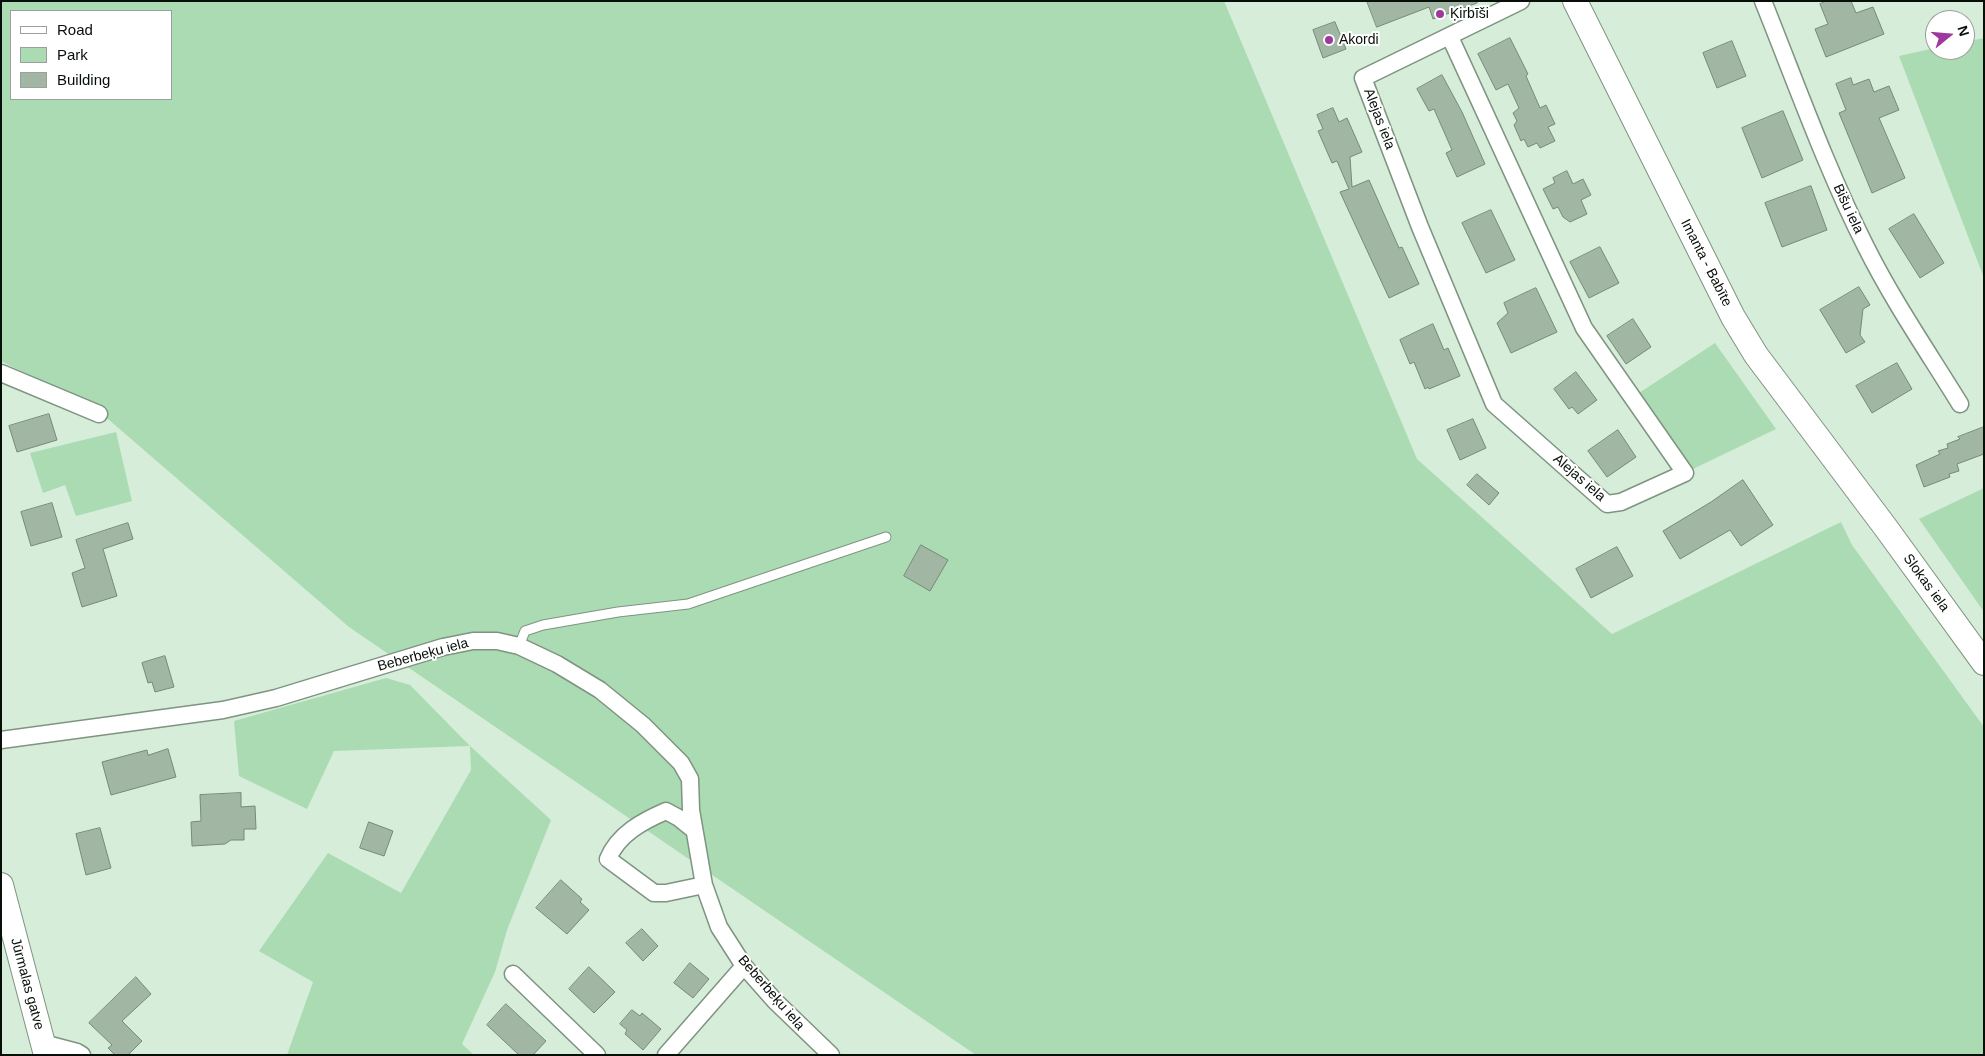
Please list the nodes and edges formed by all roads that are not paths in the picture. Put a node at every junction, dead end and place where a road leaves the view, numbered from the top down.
1 (1521, 1) edge
2 (1575, 1) edge
3 (1763, 1) edge
4 (1450, 37) junction
5 (1, 373) edge
6 (1960, 404) dead end
7 (99, 414) dead end
8 (1869, 504) joint
9 (886, 537) dead end
10 (519, 646) junction
11 (1984, 663) edge
12 (1, 740) edge
13 (694, 830) junction
14 (1, 885) edge
15 (704, 885) junction
16 (744, 966) junction
17 (513, 974) dead end
18 (44, 1049) edge
19 (82, 1055) edge
20 (597, 1055) edge
21 (666, 1055) edge
22 (831, 1055) edge

1 - 4 street
2 - 8 main road, Imanta - Babīte
3 - 6 street, Bišu iela
4 - 4 street, Alejas iela
5 - 7 street
8 - 11 main road, Slokas iela
9 - 10 lane
10 - 12 street, Beberbeķu iela
10 - 13 street, Beberbeķu iela
13 - 15 street, Beberbeķu iela
13 - 15 street
14 - 18 main road, Jūrmalas gatve
15 - 16 street, Beberbeķu iela
16 - 21 street
16 - 22 street, Beberbeķu iela
17 - 20 street
18 - 19 street

